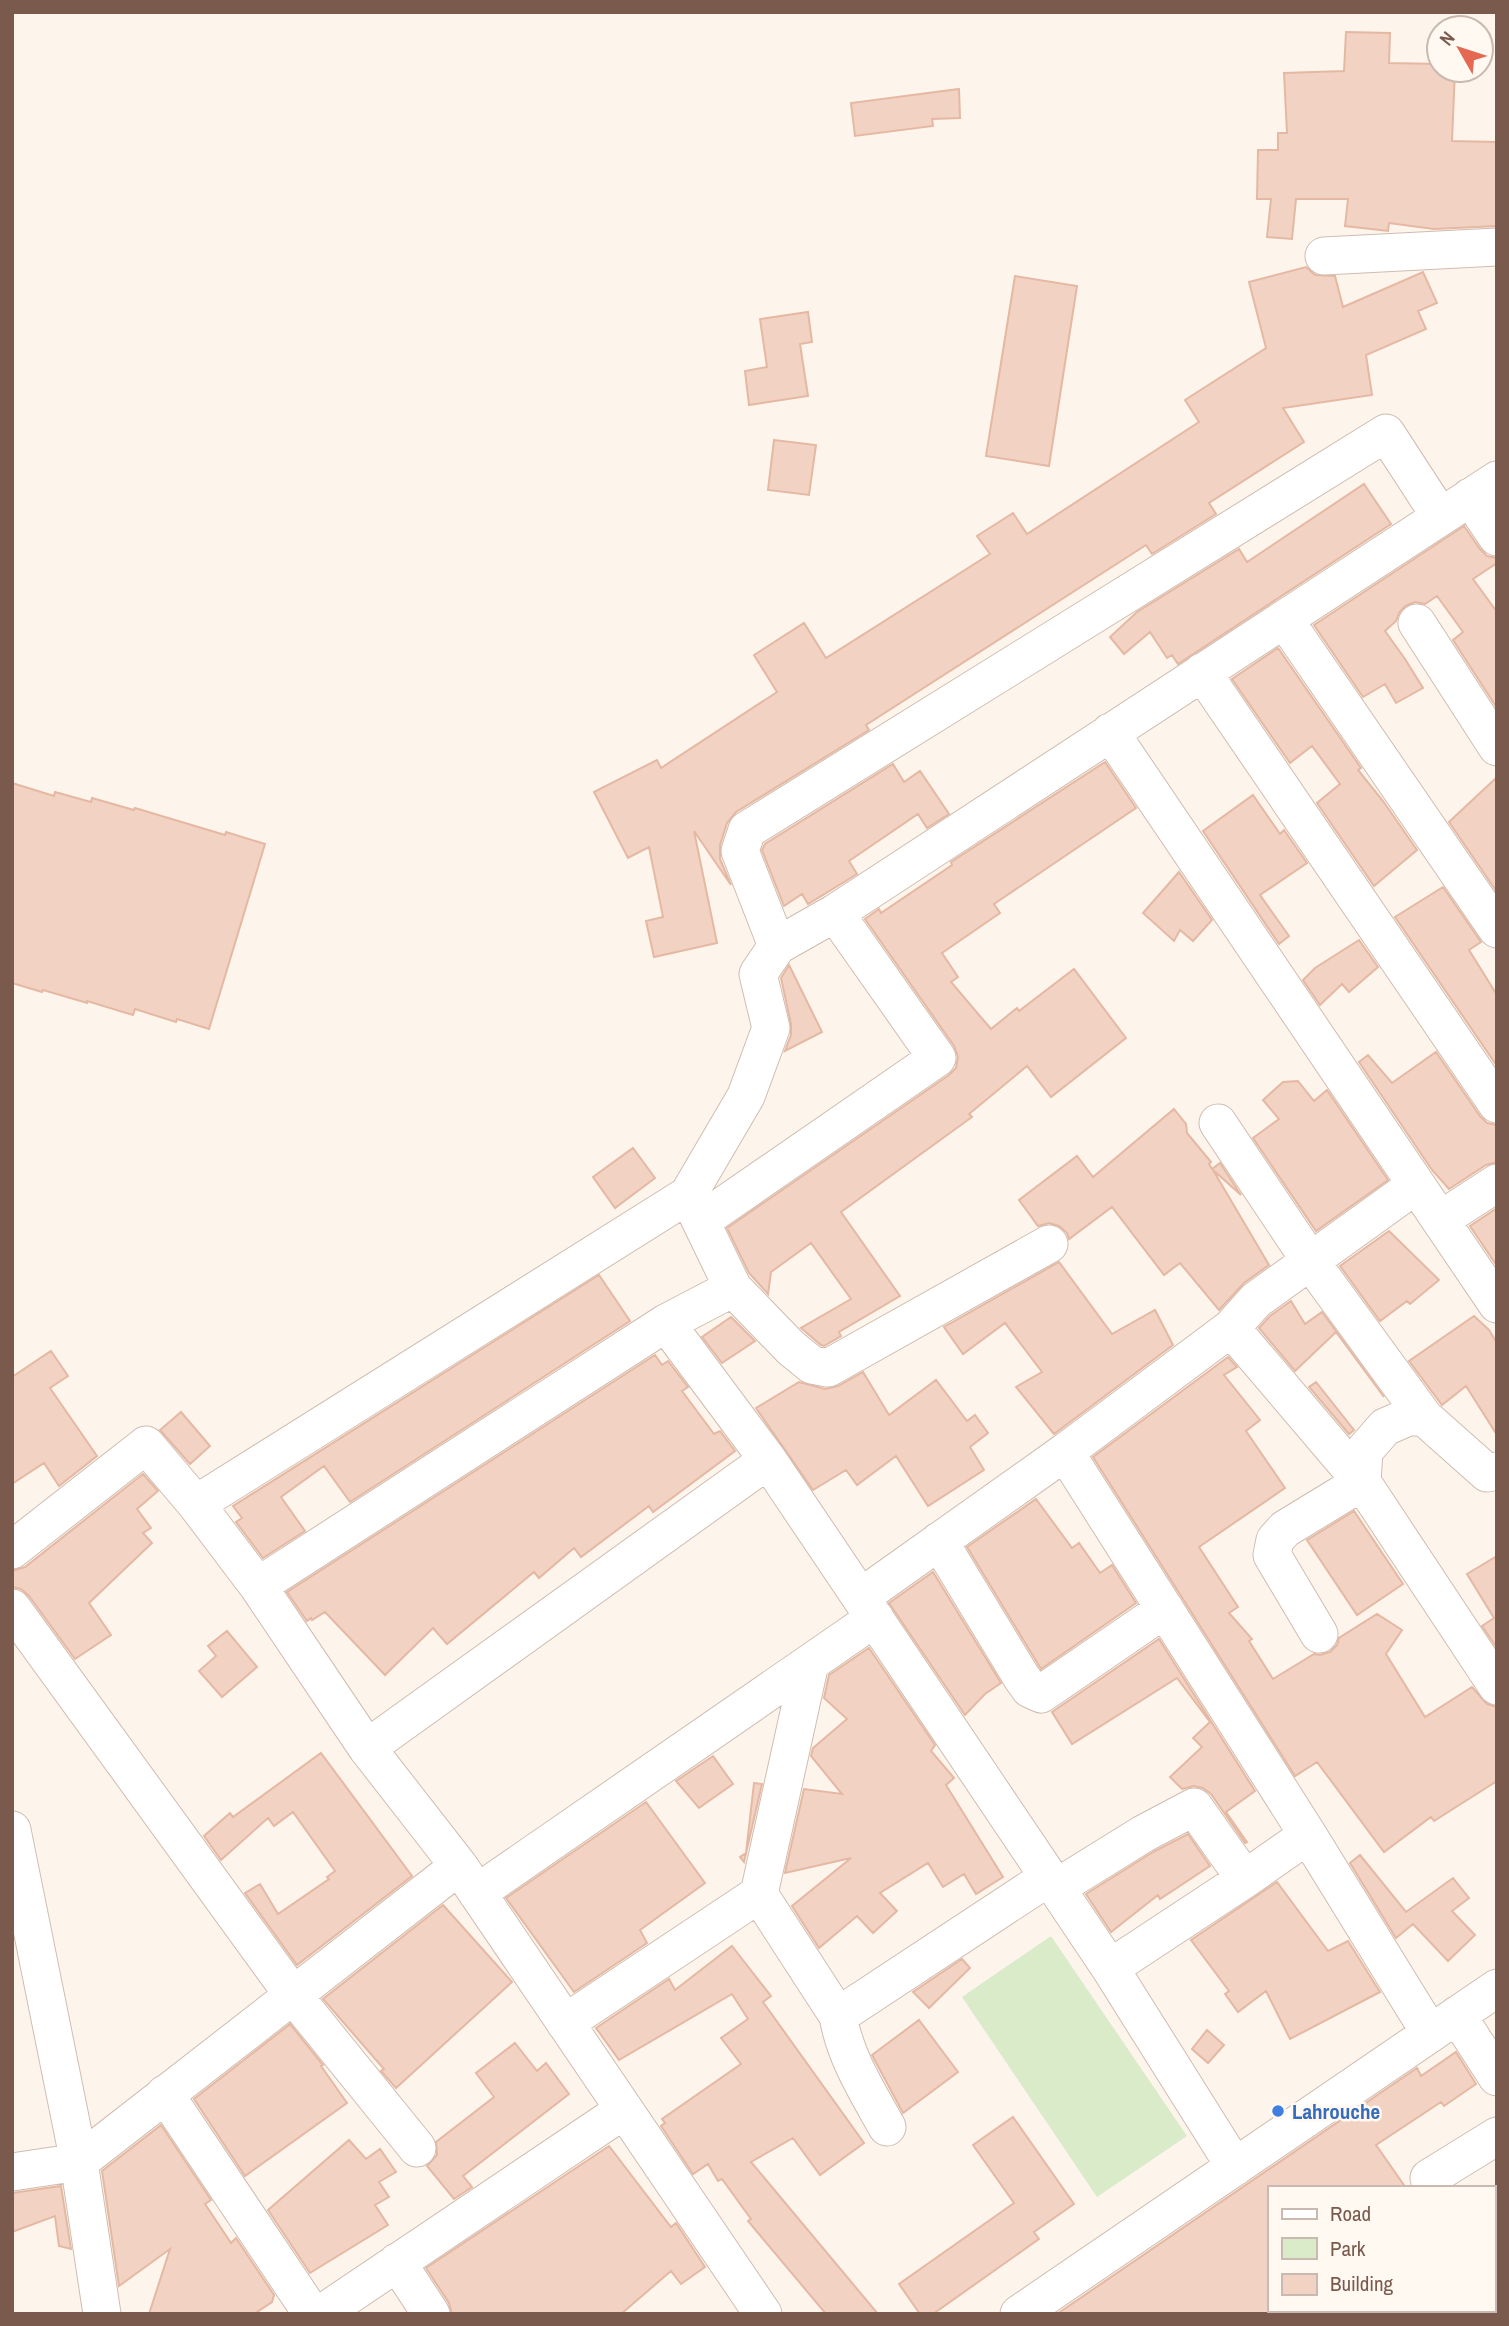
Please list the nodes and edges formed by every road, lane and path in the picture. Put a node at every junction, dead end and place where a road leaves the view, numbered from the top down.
1 (1497, 247) edge
2 (1324, 256) dead end
3 (1469, 498) edge
4 (1497, 537) edge
5 (1284, 619) junction
6 (1417, 623) dead end
7 (1202, 672) junction
8 (1110, 732) junction
9 (1497, 747) edge
10 (835, 913) junction
11 (1497, 929) edge
12 (777, 946) junction
13 (1497, 1104) edge
14 (1218, 1123) dead end
15 (1497, 1183) edge
16 (1416, 1185) junction
17 (695, 1208) junction
18 (1440, 1220) junction
19 (1049, 1244) dead end
20 (1311, 1262) junction
21 (733, 1288) junction
22 (1497, 1304) edge
23 (666, 1322) junction
24 (1231, 1328) junction
25 (1424, 1417) junction
26 (1065, 1451) junction
27 (768, 1461) junction
28 (1497, 1471) edge
29 (1362, 1482) junction
30 (196, 1504) junction
31 (939, 1541) junction
32 (12, 1550) edge
33 (258, 1587) junction
34 (868, 1607) junction
35 (12, 1608) edge
36 (1165, 1609) junction
37 (1319, 1634) dead end
38 (810, 1663) junction
39 (1497, 1686) edge
40 (367, 1748) junction
41 (12, 1830) edge
42 (1308, 1835) junction
43 (1245, 1879) junction
44 (468, 1880) junction
45 (1056, 1888) junction
46 (759, 1894) junction
47 (20, 1913) edge
48 (1110, 1968) junction
49 (1497, 1988) edge
50 (293, 1995) junction
51 (838, 2016) junction
52 (565, 2023) junction
53 (1443, 2024) junction
54 (1497, 2077) edge
55 (165, 2094) junction
56 (624, 2110) junction
57 (887, 2126) dead end
58 (1497, 2136) edge
59 (417, 2148) dead end
60 (79, 2162) junction
61 (1235, 2167) junction
62 (12, 2172) edge
63 (1429, 2178) dead end
64 (397, 2262) junction
65 (753, 2310) edge
66 (99, 2313) edge
67 (312, 2314) edge
68 (321, 2314) edge
69 (431, 2314) edge
70 (1019, 2314) edge

1 - 2 street
3 - 4 street
3 - 5 street
3 - 12 street
5 - 7 street
5 - 11 street
6 - 9 street
7 - 8 street
7 - 13 street
8 - 10 street
8 - 16 street
10 - 12 street
10 - 17 street
12 - 17 street
14 - 20 street
15 - 18 street
16 - 18 street
16 - 20 street
17 - 21 street
17 - 30 street
18 - 22 street
19 - 21 street
20 - 24 street
20 - 25 street
21 - 23 street
23 - 27 street
23 - 33 street
24 - 26 street
24 - 29 street
25 - 28 street
25 - 29 street
26 - 31 street
26 - 36 street
27 - 34 street
27 - 40 street
29 - 37 street
29 - 39 street
30 - 32 street
30 - 33 street
31 - 34 street
31 - 36 street
33 - 40 street
34 - 38 street
34 - 45 street
35 - 50 street
36 - 42 street
38 - 44 street
38 - 46 street
40 - 44 street
41 - 47 street
42 - 43 street
42 - 53 street
43 - 45 street
43 - 48 street
44 - 50 street
44 - 52 street
45 - 48 street
45 - 51 street
46 - 51 street
46 - 52 street
47 - 60 street
48 - 61 street
49 - 53 street
50 - 55 street
50 - 59 street
51 - 57 street
52 - 56 street
53 - 54 street
53 - 61 street
55 - 60 street
55 - 67 street
56 - 64 street
56 - 65 street
58 - 63 street
60 - 62 street
60 - 66 street
61 - 70 street
64 - 68 street
64 - 69 street

